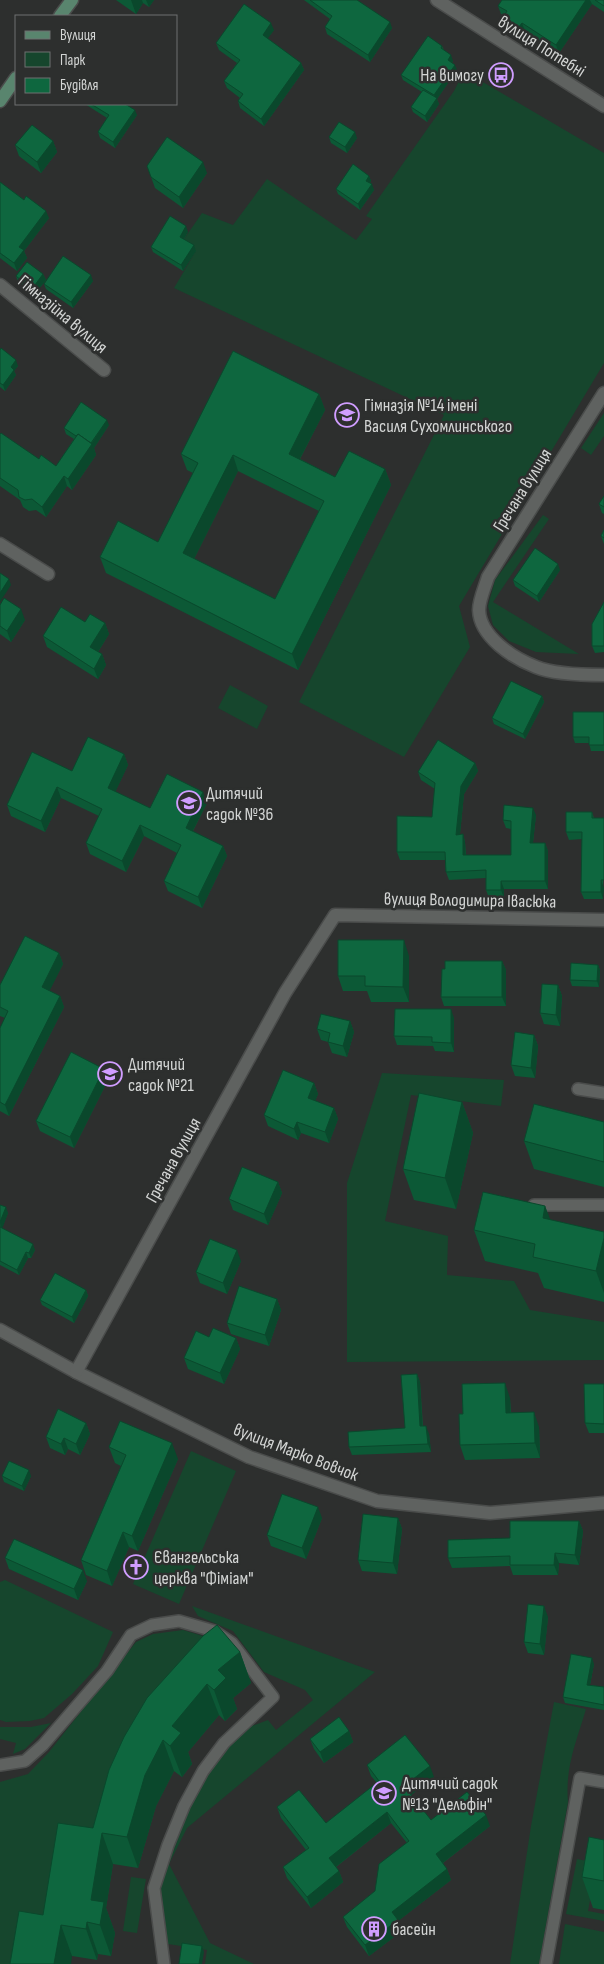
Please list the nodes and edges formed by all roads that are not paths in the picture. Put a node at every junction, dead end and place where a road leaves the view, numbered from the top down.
1 (72, 0) edge
2 (437, 0) edge
3 (61, 15) edge
4 (15, 79) edge
5 (0, 101) edge
6 (604, 106) edge
7 (0, 285) edge
8 (104, 370) dead end
9 (604, 393) edge
10 (0, 544) edge
11 (48, 574) dead end
12 (604, 675) edge
13 (335, 915) joint
14 (604, 920) edge
15 (578, 1089) dead end
16 (604, 1093) edge
17 (534, 1205) edge
18 (604, 1205) edge
19 (0, 1330) edge
20 (76, 1372) junction
21 (604, 1503) edge
22 (0, 1765) edge
23 (604, 1782) edge
24 (164, 1964) edge
25 (546, 1964) edge

1 - 3 main road
2 - 6 street, вулиця Потебні
4 - 5 main road
7 - 8 street, Гімназійна вулиця
9 - 12 street, Гречана вулиця
10 - 11 street
13 - 14 street, вулиця Володимира Івасюка
13 - 20 street, Гречана вулиця
15 - 16 lane
17 - 18 lane
19 - 20 street, вулиця Марко Вовчок
20 - 21 street, вулиця Марко Вовчок
22 - 24 lane
23 - 25 lane

